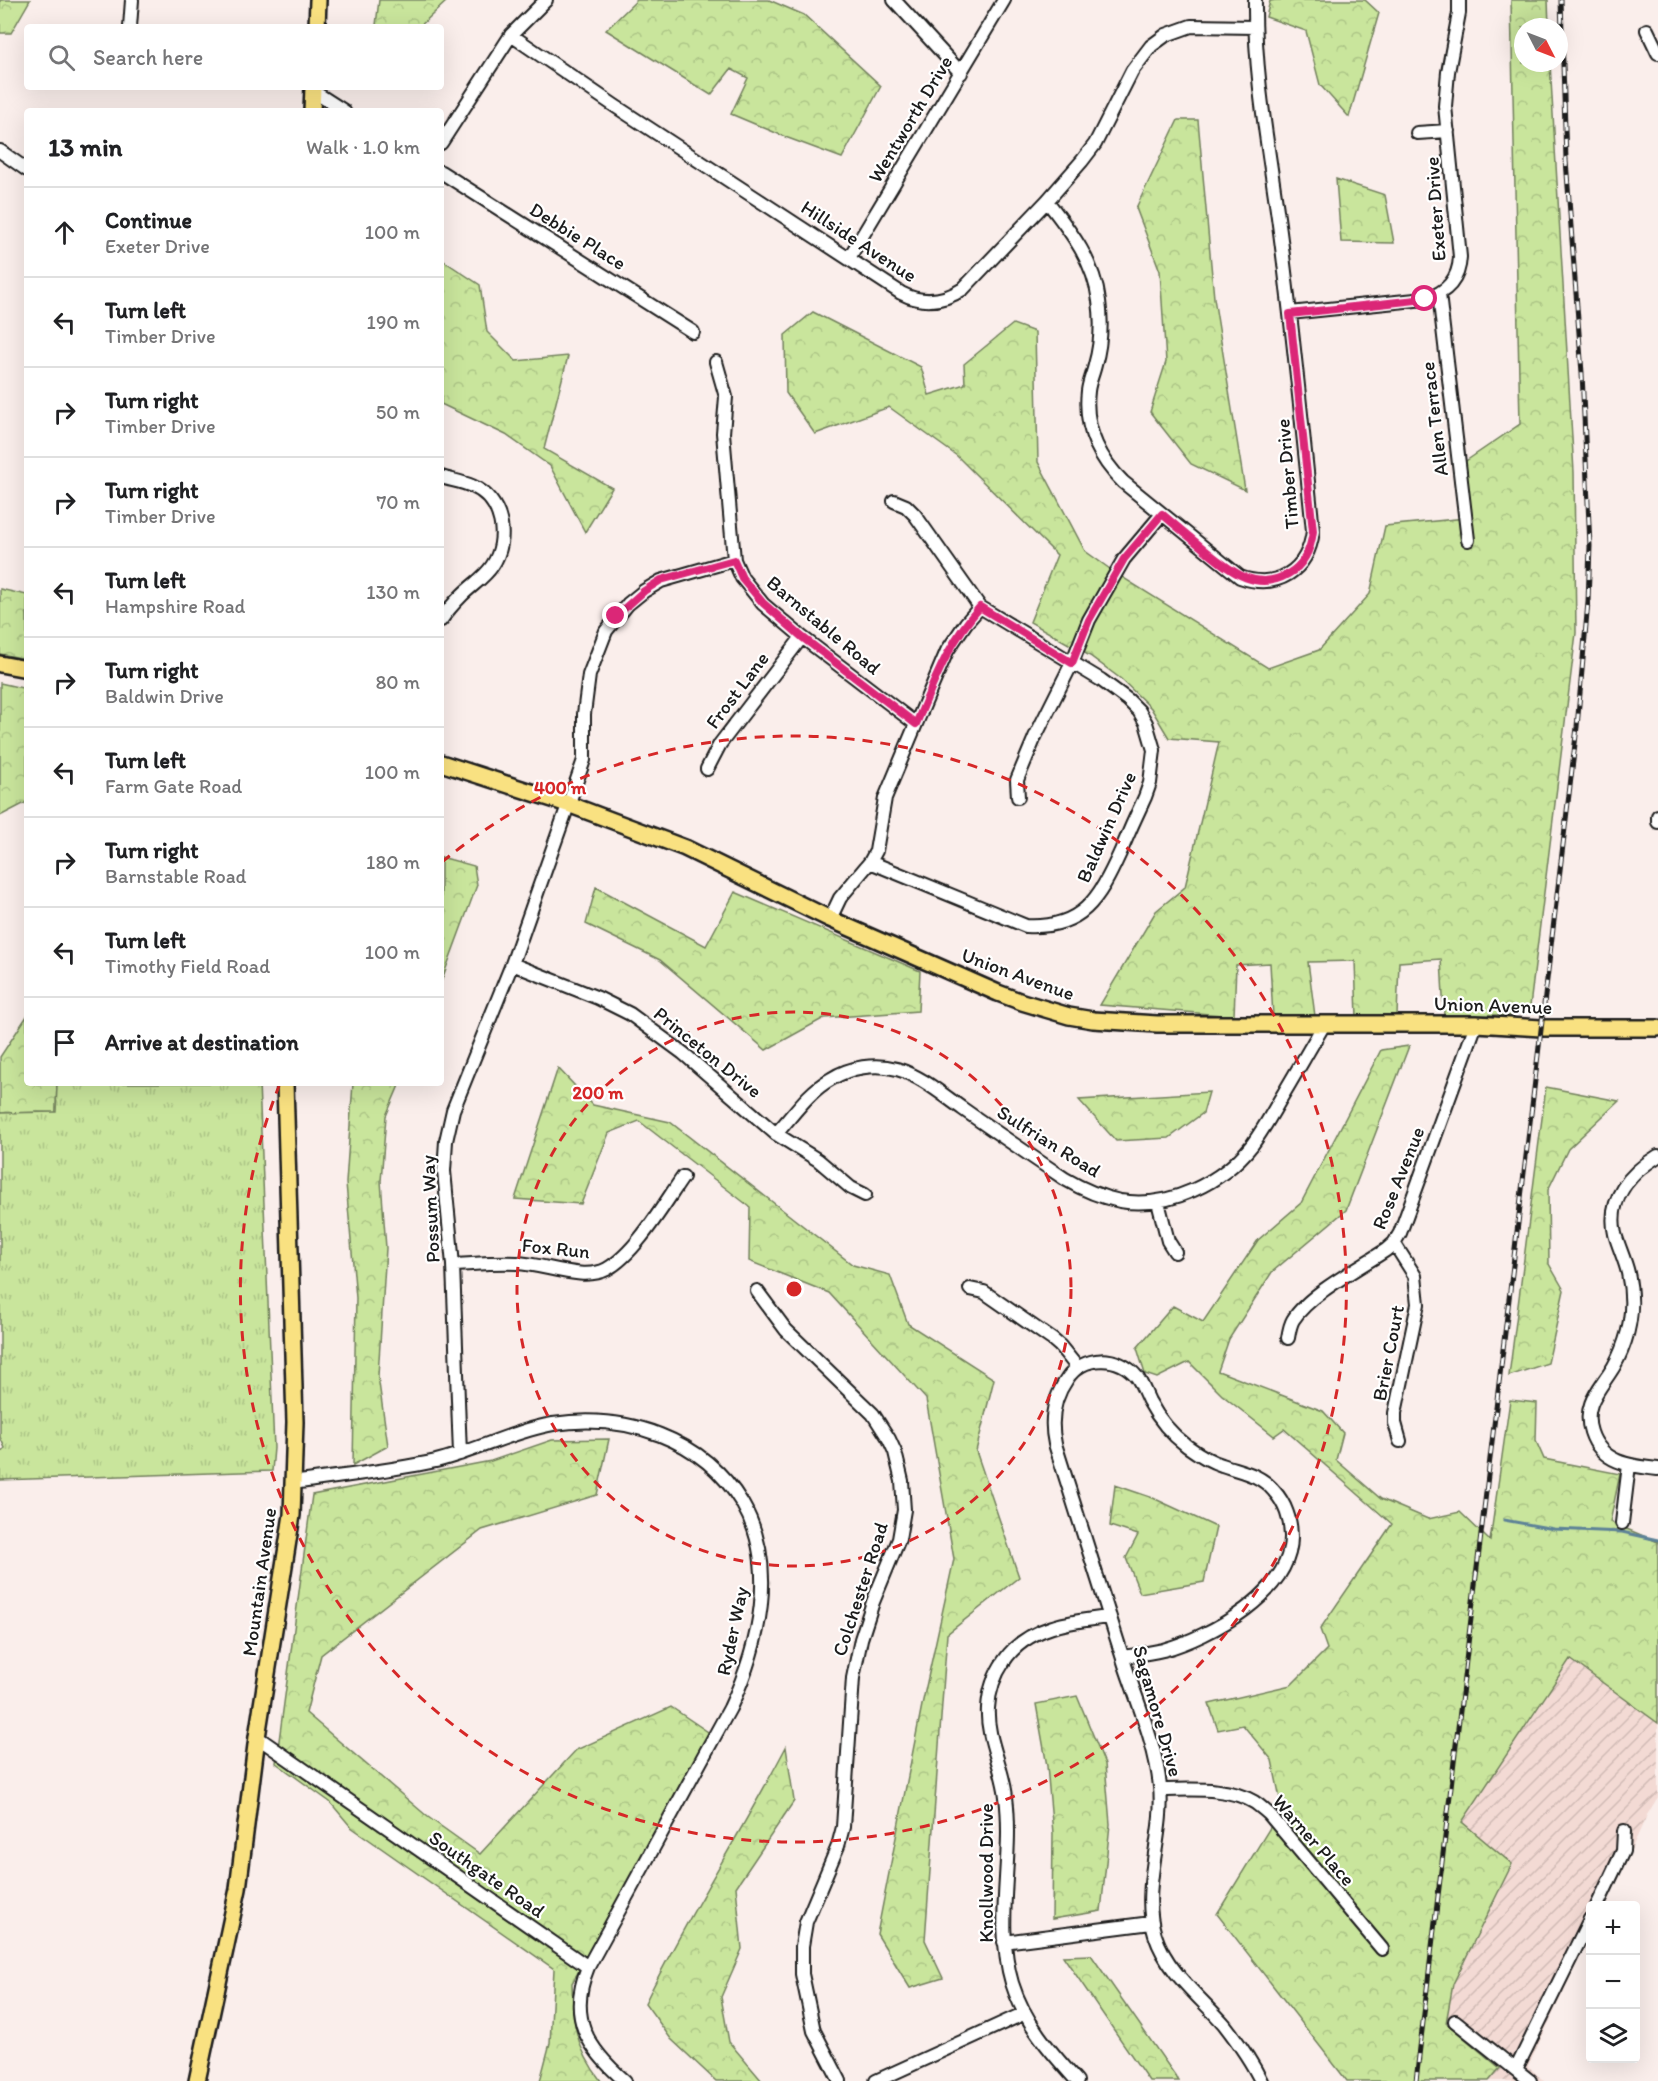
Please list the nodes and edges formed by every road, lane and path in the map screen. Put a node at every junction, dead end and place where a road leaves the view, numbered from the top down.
1 (132, 0) edge
2 (318, 0) edge
3 (546, 0) edge
4 (894, 0) edge
5 (1004, 0) edge
6 (1255, 0) edge
7 (1459, 0) edge
8 (130, 24) edge
9 (317, 24) edge
10 (1255, 27) junction
11 (1647, 30) dead end
12 (511, 35) junction
13 (1658, 53) edge
14 (961, 73) junction
15 (313, 90) edge
16 (314, 90) edge
17 (312, 108) edge
18 (340, 108) edge
19 (1448, 131) junction
20 (1417, 133) dead end
21 (444, 138) edge
22 (0, 151) edge
23 (24, 168) edge
24 (444, 174) edge
25 (1047, 201) junction
26 (849, 258) junction
27 (1439, 294) junction
28 (1290, 314) junction
29 (693, 332) dead end
30 (716, 362) dead end
31 (444, 478) edge
32 (894, 501) dead end
33 (1162, 514) junction
34 (1468, 540) dead end
35 (734, 560) junction
36 (980, 607) junction
37 (444, 616) edge
38 (802, 637) junction
39 (1072, 663) junction
40 (0, 664) edge
41 (24, 668) edge
42 (916, 724) junction
43 (444, 764) edge
44 (707, 769) dead end
45 (1018, 796) dead end
46 (568, 804) junction
47 (1658, 816) edge
48 (1658, 822) edge
49 (870, 862) junction
50 (830, 919) junction
51 (512, 964) junction
52 (1325, 1023) junction
53 (1476, 1024) junction
54 (1658, 1028) edge
55 (285, 1086) edge
56 (776, 1134) junction
57 (1658, 1156) edge
58 (684, 1177) dead end
59 (865, 1195) dead end
60 (1158, 1202) junction
61 (1394, 1243) junction
62 (1175, 1252) dead end
63 (453, 1265) junction
64 (970, 1289) dead end
65 (758, 1291) dead end
66 (1288, 1338) dead end
67 (1077, 1367) junction
68 (1400, 1441) dead end
69 (460, 1454) junction
70 (1629, 1465) junction
71 (1658, 1469) edge
72 (293, 1483) junction
73 (1622, 1522) dead end
74 (1110, 1617) junction
75 (1123, 1657) junction
76 (257, 1737) junction
77 (1161, 1790) junction
78 (1623, 1831) dead end
79 (1599, 1901) edge
80 (1152, 1923) junction
81 (1586, 1927) edge
82 (1004, 1942) junction
83 (1382, 1949) dead end
84 (588, 1967) junction
85 (1025, 2013) junction
86 (1455, 2021) dead end
87 (1516, 2069) junction
88 (899, 2076) edge
89 (197, 2081) edge
90 (625, 2081) edge
91 (840, 2081) edge
92 (876, 2081) edge
93 (1077, 2081) edge
94 (1261, 2081) edge
95 (1530, 2081) edge

1 - 8 street
2 - 9 main road
3 - 12 street
4 - 14 street
5 - 14 street, Wentworth Drive
6 - 10 street, Timber Drive
7 - 19 street, Exeter Drive
10 - 25 street, Hillside Avenue
10 - 28 street, Timber Drive
11 - 13 street
12 - 21 street
12 - 26 street, Hillside Avenue
14 - 26 street, Wentworth Drive
15 - 17 main road
16 - 18 street
19 - 20 street
19 - 27 street, Exeter Drive
22 - 23 street
24 - 29 street, Debbie Place
25 - 26 street, Hillside Avenue
25 - 33 street, Timber Drive
27 - 28 street
27 - 34 street, Allen Terrace
28 - 33 street, Timber Drive
30 - 35 street, Barnstable Road
31 - 37 street
32 - 36 street, Baldwin Drive
33 - 39 street
35 - 38 street, Barnstable Road
35 - 46 street, Possum Way
36 - 39 street, Baldwin Drive
36 - 42 street
38 - 42 street, Barnstable Road
38 - 44 street, Frost Lane
39 - 45 street
39 - 49 street, Baldwin Drive
40 - 41 main road
42 - 49 street
43 - 46 main road, Union Avenue
46 - 50 main road, Union Avenue
46 - 51 street, Possum Way
47 - 48 street
49 - 50 street
50 - 52 main road, Union Avenue
51 - 56 street, Princeton Drive
51 - 63 street, Possum Way
52 - 53 main road, Union Avenue
52 - 60 street, Sulfrian Road
53 - 54 main road, Union Avenue
53 - 61 street, Rose Avenue
55 - 72 main road, Mountain Avenue
56 - 59 street, Princeton Drive
56 - 60 street, Sulfrian Road
57 - 70 street
58 - 63 street, Fox Run
60 - 62 street
61 - 66 street, Rose Avenue
61 - 68 street, Brier Court
63 - 69 street, Possum Way
64 - 67 street
65 - 91 street, Colchester Road
67 - 74 street, Sagamore Drive
67 - 75 street
69 - 72 street, Ryder Way
69 - 84 street, Ryder Way
70 - 71 street
70 - 73 street
72 - 76 main road, Mountain Avenue
74 - 75 street, Sagamore Drive
74 - 82 street, Knollwood Drive
75 - 77 street, Sagamore Drive
76 - 84 street, Southgate Road
76 - 89 main road, Mountain Avenue
77 - 80 street, Sagamore Drive
77 - 83 street, Warner Place
78 - 79 street
80 - 82 street
80 - 94 street, Sagamore Drive
81 - 87 street
82 - 85 street, Knollwood Drive
84 - 90 street
85 - 88 street
85 - 93 street, Knollwood Drive
86 - 87 street
87 - 95 street
88 - 92 street

